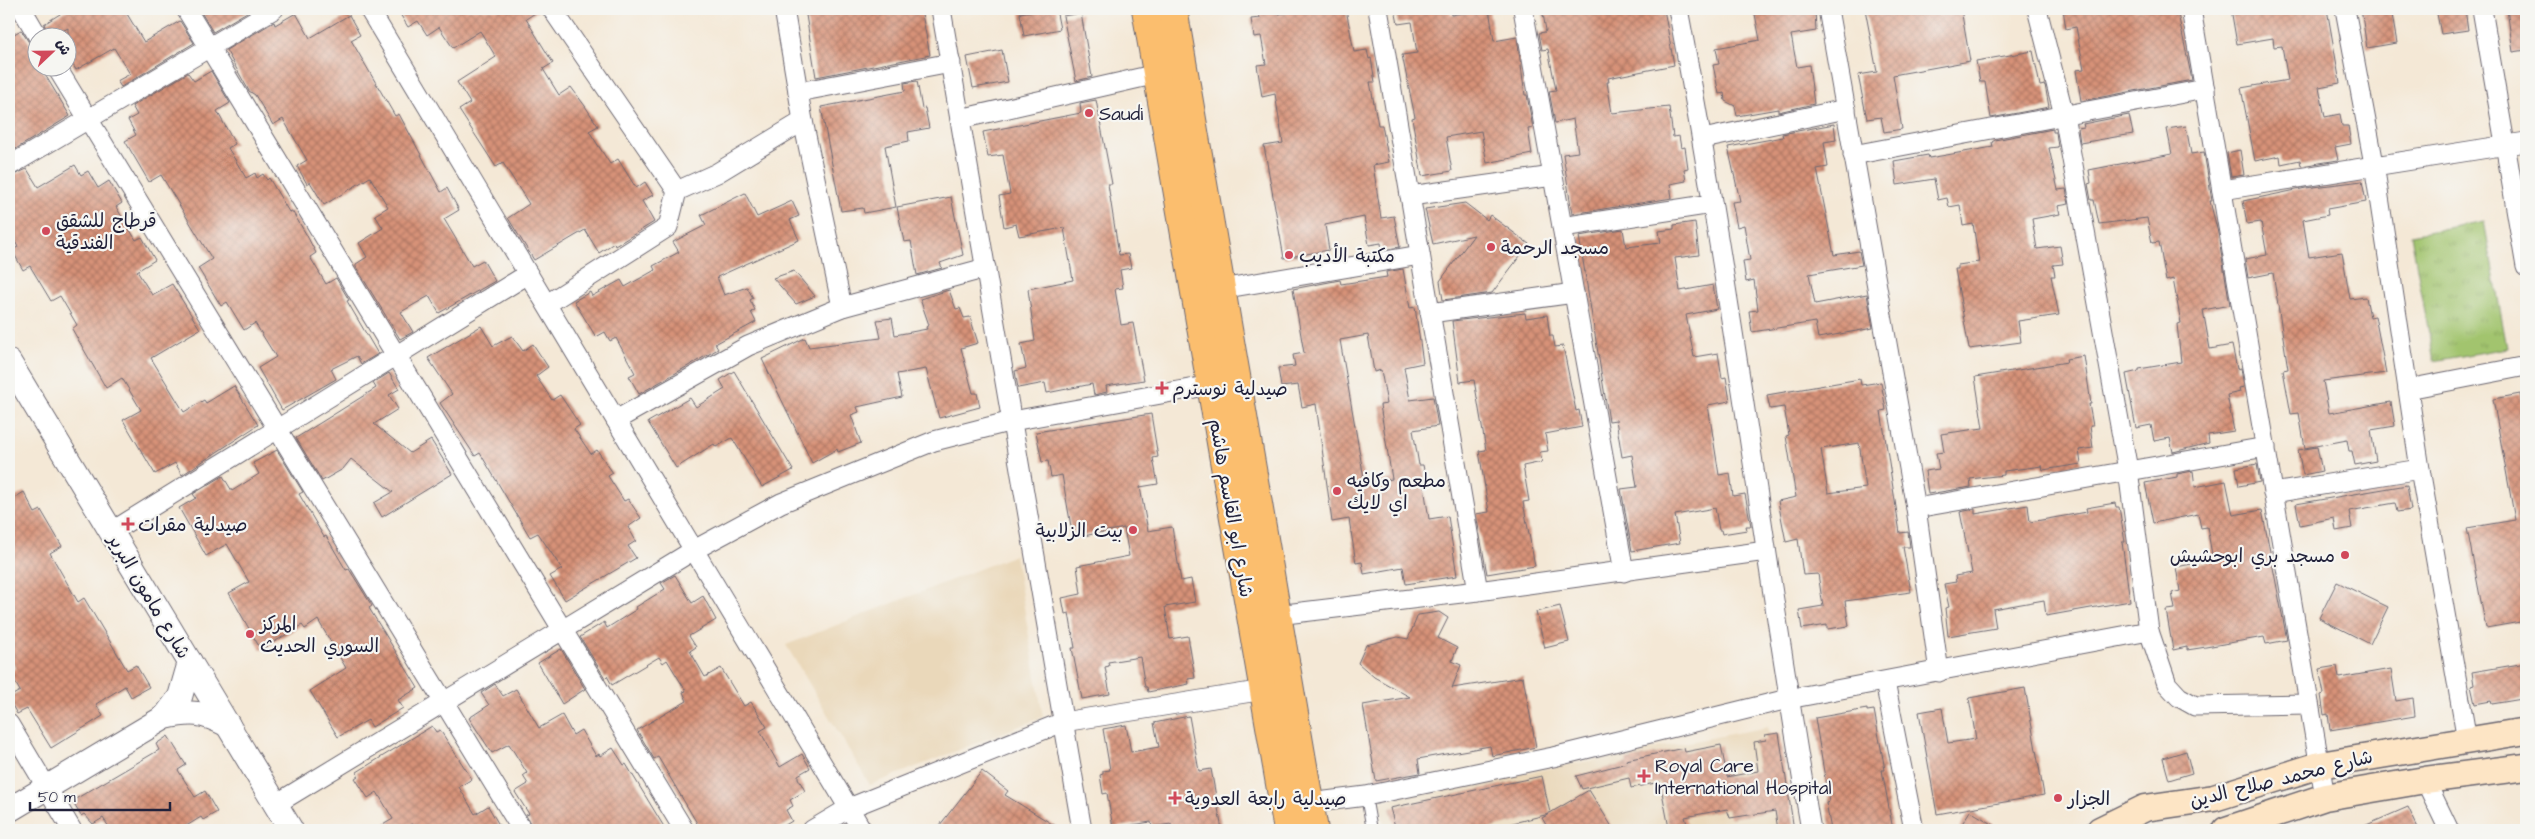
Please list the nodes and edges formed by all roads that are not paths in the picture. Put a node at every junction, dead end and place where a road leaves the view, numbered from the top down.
1 (22, 9) edge
2 (186, 9) edge
3 (274, 9) edge
4 (552, 9) edge
5 (784, 9) edge
6 (941, 9) edge
7 (1146, 9) edge
8 (1173, 9) edge
9 (1378, 9) edge
10 (1522, 9) edge
11 (1678, 9) edge
12 (1828, 9) edge
13 (2037, 9) edge
14 (2191, 9) edge
15 (2344, 9) edge
16 (2482, 9) edge
17 (372, 10) edge
18 (33, 28) edge
19 (210, 47) junction
20 (951, 63) junction
21 (1157, 74) junction
22 (63, 78) edge
23 (2205, 89) junction
24 (798, 92) junction
25 (1846, 109) junction
26 (2064, 114) junction
27 (88, 118) junction
28 (960, 119) junction
29 (803, 121) junction
30 (1703, 139) junction
31 (2526, 142) edge
32 (2504, 146) junction
33 (1853, 155) junction
34 (2374, 164) junction
35 (9, 166) edge
36 (1553, 176) junction
37 (2222, 190) junction
38 (677, 191) junction
39 (1410, 196) junction
40 (1712, 204) junction
41 (1562, 227) junction
42 (1420, 256) junction
43 (986, 268) junction
44 (2526, 268) edge
45 (528, 274) junction
46 (1221, 289) junction
47 (1574, 293) junction
48 (547, 304) junction
49 (842, 307) junction
50 (1430, 314) junction
51 (396, 355) junction
52 (9, 364) edge
53 (2526, 366) edge
54 (1211, 385) junction
55 (2408, 389) junction
56 (616, 420) junction
57 (1012, 421) junction
58 (278, 429) junction
59 (2266, 446) junction
60 (2420, 469) junction
61 (2128, 470) junction
62 (2274, 494) junction
63 (1916, 508) junction
64 (111, 532) junction
65 (694, 550) junction
66 (1766, 551) junction
67 (1624, 572) junction
68 (1478, 592) junction
69 (1277, 615) junction
70 (563, 630) junction
71 (2150, 631) junction
72 (190, 662) junction
73 (1939, 672) junction
74 (1885, 682) junction
75 (1264, 690) junction
76 (1788, 700) junction
77 (444, 702) junction
78 (2309, 704) junction
79 (165, 717) junction
80 (1063, 722) junction
81 (9, 724) edge
82 (228, 725) junction
83 (2526, 731) edge
84 (2467, 740) junction
85 (2320, 765) junction
86 (2526, 768) edge
87 (2425, 780) junction
88 (47, 786) junction
89 (1366, 796) junction
90 (2325, 797) junction
91 (1310, 803) junction
92 (276, 804) junction
93 (849, 808) junction
94 (9, 810) edge
95 (2266, 824) edge
96 (72, 830) edge
97 (291, 830) edge
98 (522, 830) edge
99 (684, 830) edge
100 (812, 830) edge
101 (862, 830) edge
102 (1082, 830) edge
103 (1288, 830) edge
104 (1314, 830) edge
105 (1372, 830) edge
106 (1811, 830) edge
107 (1914, 830) edge
108 (2100, 830) edge
109 (2226, 830) edge
110 (2449, 830) edge

1 - 18 street
2 - 19 street
3 - 19 street
4 - 38 street
5 - 24 street
6 - 20 street
7 - 21 main road, شارع ابو القاسم هاشم
8 - 46 main road, شارع ابو القاسم هاشم
9 - 39 street
10 - 36 street
11 - 30 street
12 - 25 street
13 - 26 street
14 - 23 street
15 - 34 street
16 - 32 street
17 - 45 street
19 - 27 street
19 - 51 street
20 - 24 street
20 - 28 street
21 - 28 street
21 - 54 main road, شارع ابو القاسم هاشم
22 - 27 street
23 - 26 street
23 - 37 street
24 - 29 street
25 - 30 street
25 - 33 street
26 - 33 street
26 - 61 street
27 - 35 street
27 - 58 street
28 - 43 street
29 - 38 street
29 - 49 street
30 - 40 street
31 - 32 street
32 - 34 street
32 - 44 street
33 - 63 street
34 - 37 street
34 - 55 street
36 - 39 street
36 - 41 street
37 - 59 street
38 - 48 street
39 - 42 street
40 - 41 street
40 - 66 street
41 - 47 street
42 - 46 street
42 - 50 street
43 - 49 street
43 - 57 street
45 - 48 street
45 - 51 street
46 - 69 main road, شارع ابو القاسم هاشم
47 - 50 street
47 - 67 street
48 - 56 street
49 - 56 street
50 - 68 street
51 - 58 street
51 - 70 street
52 - 64 street, شارع مامون البرير
53 - 55 street
54 - 57 street
54 - 75 main road, شارع ابو القاسم هاشم
55 - 60 street
56 - 65 street
57 - 65 street
57 - 80 street
58 - 64 street
58 - 77 street
59 - 61 street
59 - 62 street
60 - 62 street
60 - 84 street
61 - 63 street
61 - 71 street
62 - 78 street
63 - 73 street
64 - 72 street, شارع مامون البرير
65 - 70 street
65 - 93 street
66 - 67 street
66 - 76 street
67 - 68 street
68 - 69 street
69 - 91 main road, شارع ابو القاسم هاشم
70 - 77 street
70 - 99 street
71 - 73 street
71 - 78 street
72 - 79 street
72 - 82 street, شارع مامون البرير
73 - 74 street
74 - 76 street
74 - 107 street
75 - 80 street
75 - 103 main road, شارع ابو القاسم هاشم
76 - 89 street
76 - 106 street
77 - 92 street
77 - 98 street
78 - 85 street
79 - 82 street
79 - 88 street
80 - 93 street
80 - 102 street
81 - 88 street
82 - 92 street, شارع مامون البرير
83 - 84 main road, شارع محمد صلاح الدين
84 - 85 main road, شارع محمد صلاح الدين
85 - 90 street
85 - 108 main road, شارع محمد صلاح الدين
86 - 87 main road, شارع محمد صلاح الدين
87 - 90 main road, شارع محمد صلاح الدين
87 - 110 street
88 - 94 street
88 - 96 street
89 - 91 street
89 - 105 lane
90 - 95 main road, شارع محمد صلاح الدين
91 - 104 main road, شارع ابو القاسم هاشم
92 - 97 street, شارع مامون البرير
93 - 100 street
93 - 101 street
95 - 109 main road, شارع محمد صلاح الدين

